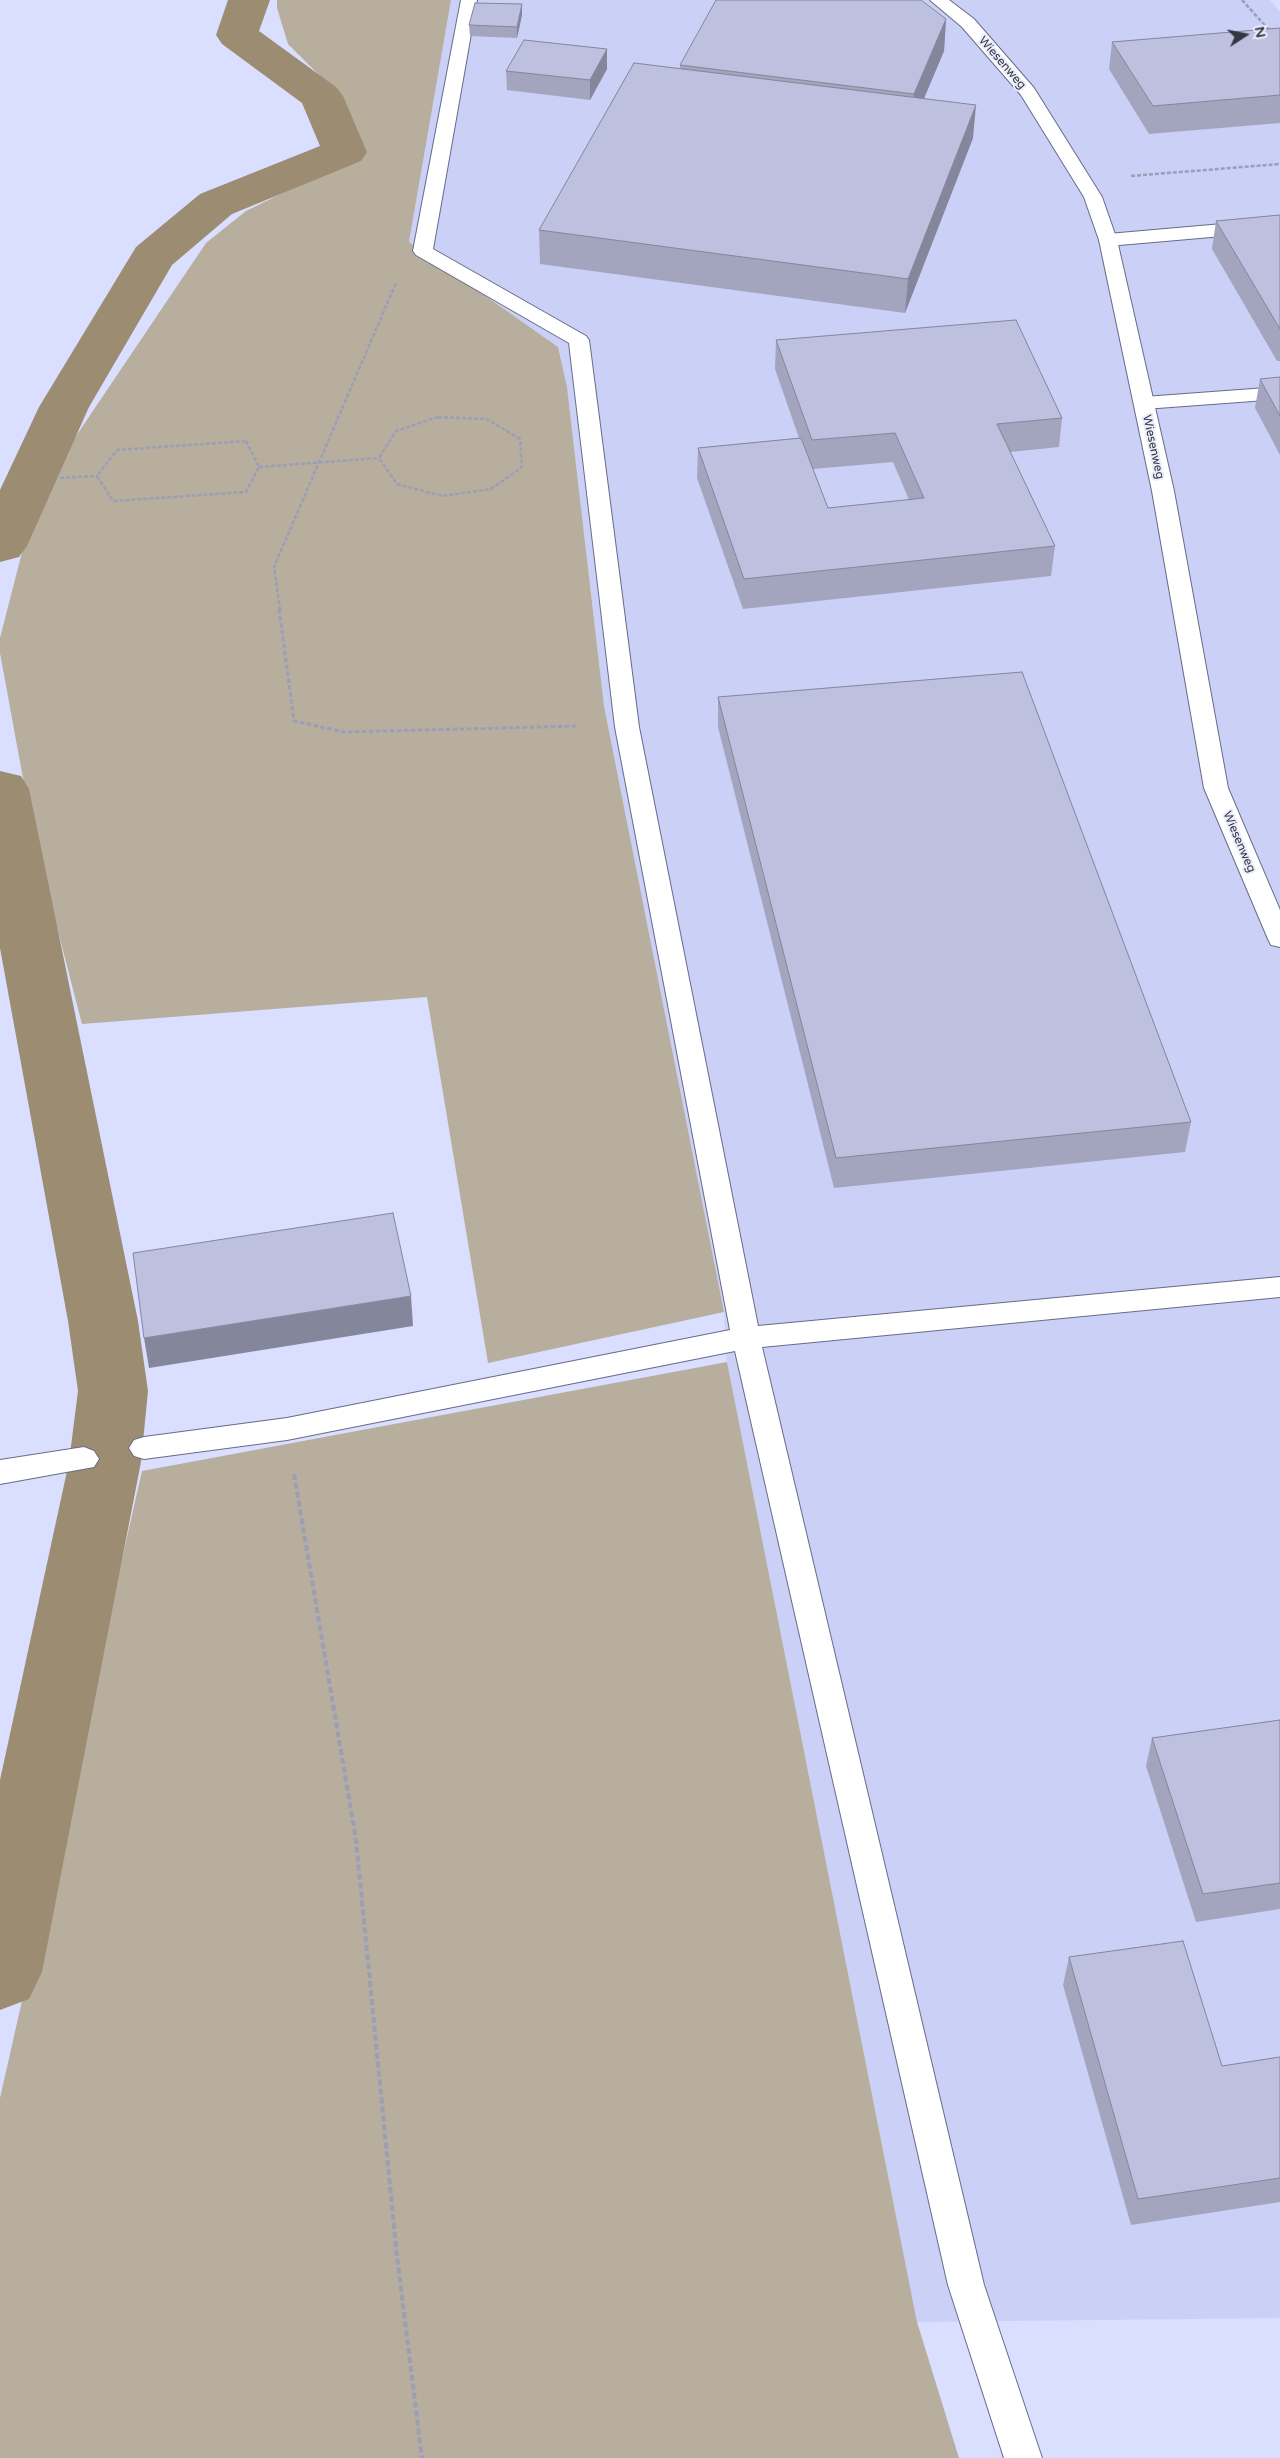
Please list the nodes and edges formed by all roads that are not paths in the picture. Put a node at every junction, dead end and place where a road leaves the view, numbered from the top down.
1 (469, 0) edge
2 (938, 0) edge
3 (1280, 225) edge
4 (1108, 240) junction
5 (1280, 393) edge
6 (1144, 403) junction
7 (1280, 939) edge
8 (1280, 1287) edge
9 (746, 1338) junction
10 (144, 1448) dead end
11 (84, 1459) dead end
12 (0, 1472) edge
13 (1023, 2458) edge

1 - 9 street
2 - 4 street, Wiesenweg
3 - 4 street
4 - 6 street, Wiesenweg
5 - 6 street
6 - 7 street, Wiesenweg
8 - 9 street
9 - 10 street
9 - 13 street
11 - 12 street

